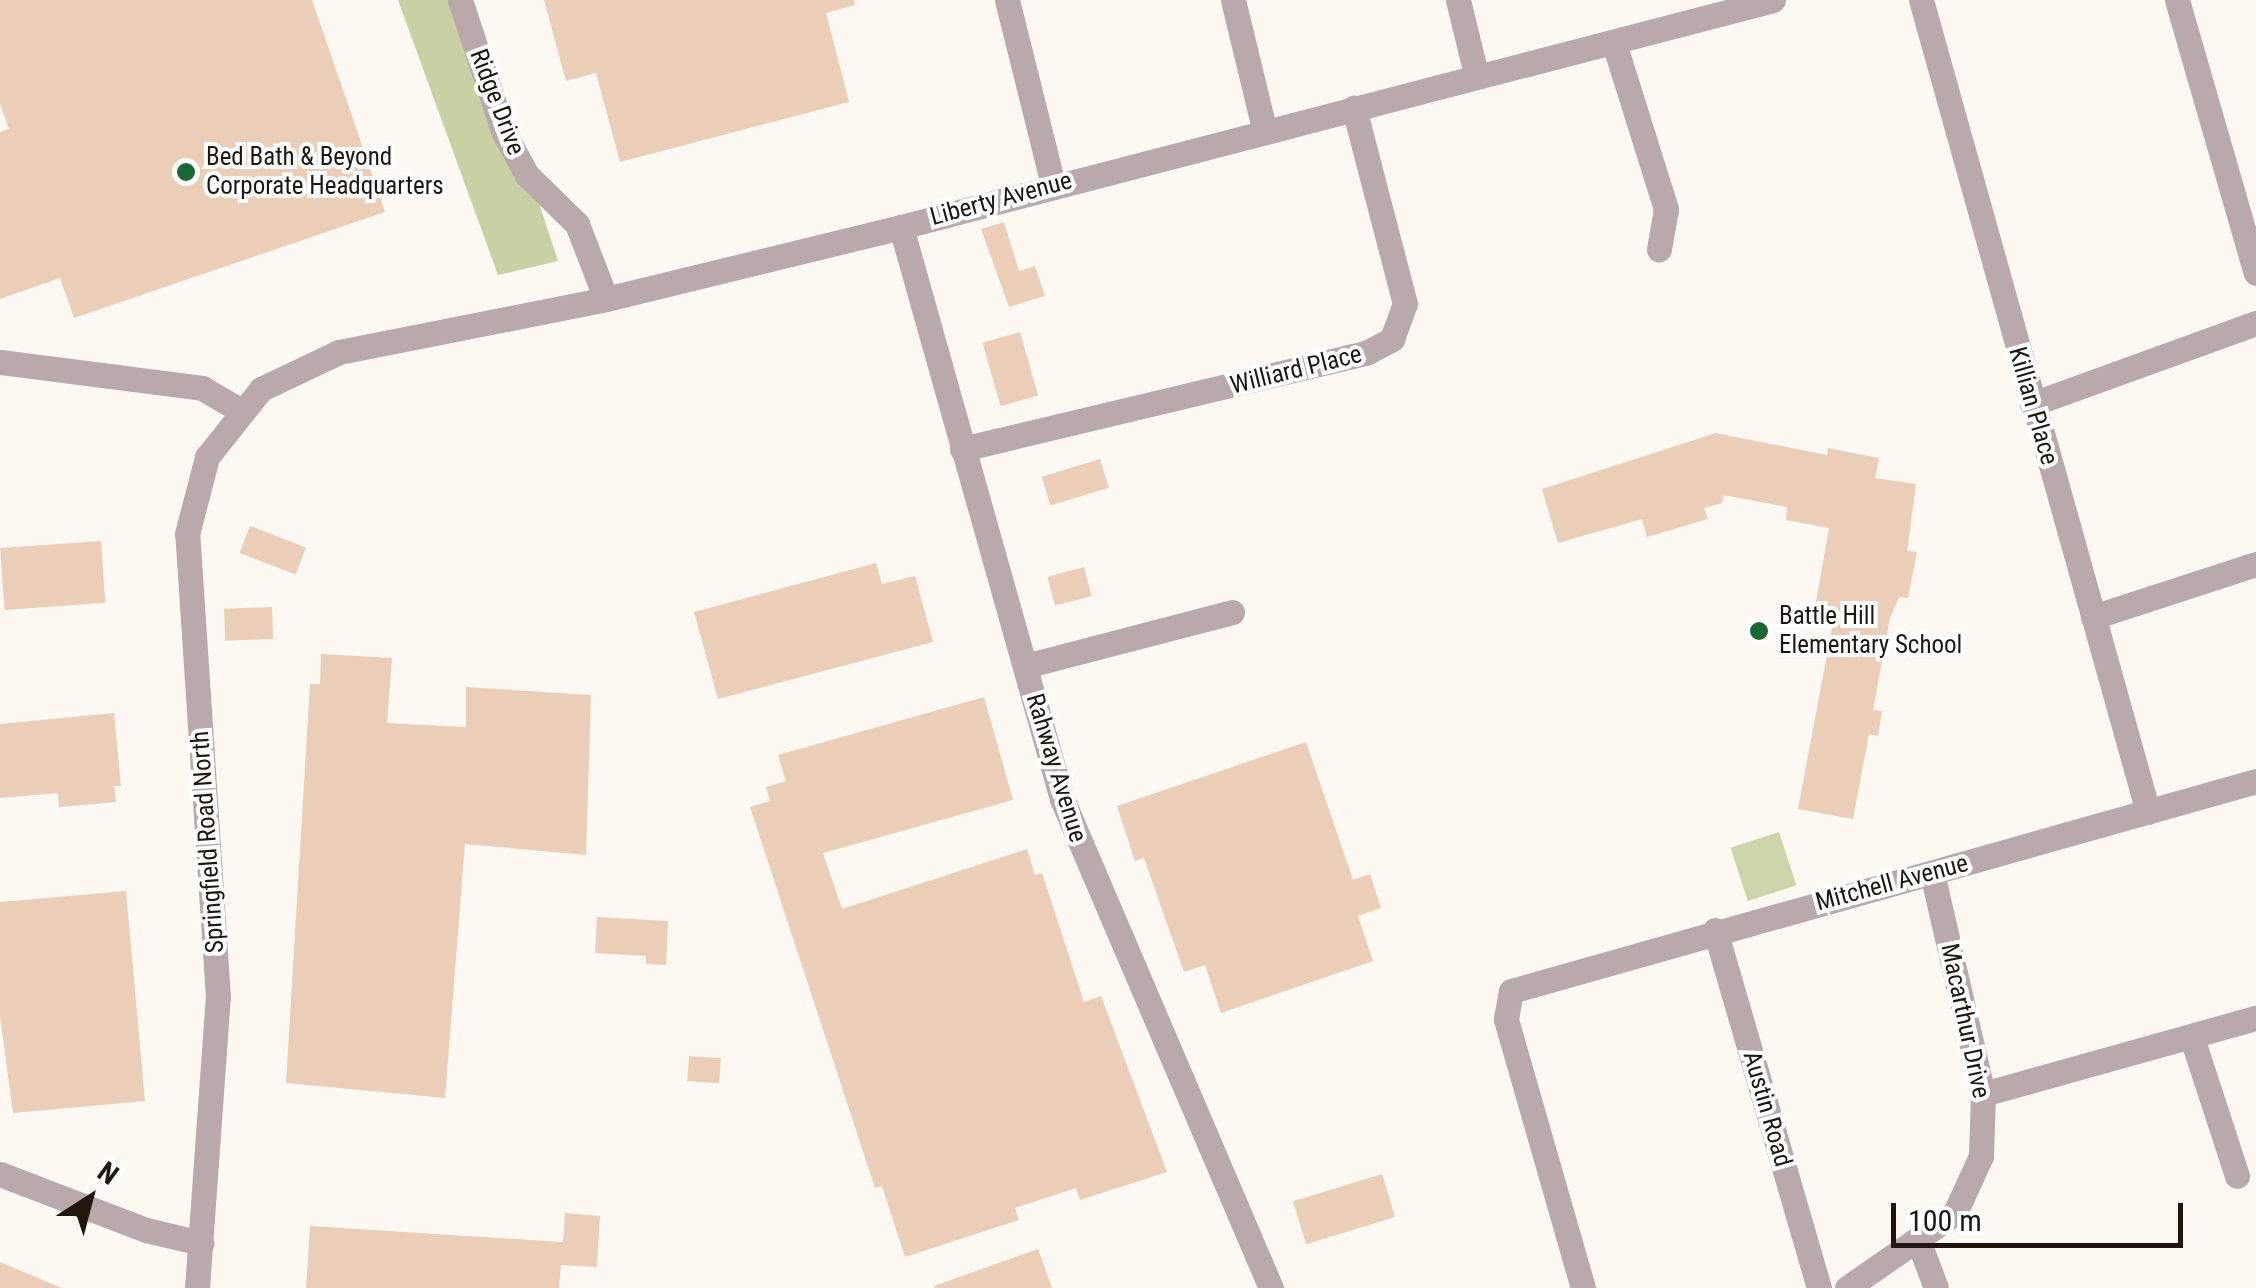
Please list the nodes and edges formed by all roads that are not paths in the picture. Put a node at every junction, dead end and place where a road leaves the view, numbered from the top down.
1 (460, 0) edge
2 (1007, 0) edge
3 (1233, 0) edge
4 (1458, 0) edge
5 (1773, 0) edge
6 (1921, 0) edge
7 (2177, 0) edge
8 (1695, 10) edge
9 (1614, 43) junction
10 (1476, 74) junction
11 (1354, 108) junction
12 (1265, 132) junction
13 (1053, 184) junction
14 (902, 227) junction
15 (1659, 249) dead end
16 (2256, 272) edge
17 (606, 299) junction
18 (2256, 323) edge
19 (0, 362) edge
20 (2032, 404) junction
21 (240, 410) junction
22 (962, 449) junction
23 (2256, 564) edge
24 (1232, 612) dead end
25 (2093, 618) junction
26 (1025, 666) junction
27 (2256, 781) edge
28 (2148, 812) junction
29 (1932, 873) junction
30 (1715, 930) junction
31 (2256, 1018) edge
32 (2192, 1038) junction
33 (1983, 1094) junction
34 (0, 1174) edge
35 (2237, 1176) dead end
36 (1918, 1240) junction
37 (200, 1242) junction
38 (197, 1288) edge
39 (1271, 1288) edge
40 (1584, 1288) edge
41 (1819, 1288) edge
42 (1847, 1288) edge
43 (1936, 1288) edge

1 - 17 street, Ridge Drive
2 - 13 street
3 - 12 street
4 - 10 street
5 - 8 street, Liberty Avenue
6 - 20 street, Killian Place
7 - 16 street
8 - 9 street, Liberty Avenue
9 - 10 street, Liberty Avenue
9 - 15 street
10 - 11 street, Liberty Avenue
11 - 12 street, Liberty Avenue
11 - 22 street, Williard Place
12 - 13 street, Liberty Avenue
13 - 14 street, Liberty Avenue
14 - 17 street, Liberty Avenue
14 - 22 street, Rahway Avenue
17 - 21 street, Liberty Avenue
18 - 20 street
19 - 21 street
20 - 25 street, Killian Place
21 - 37 street, Springfield Road North
22 - 26 street, Rahway Avenue
23 - 25 street
24 - 26 street
25 - 28 street, Killian Place
26 - 39 street, Rahway Avenue
27 - 28 street, Mitchell Avenue
28 - 29 street, Mitchell Avenue
29 - 30 street, Mitchell Avenue
29 - 33 street, Macarthur Drive
30 - 40 street, Mitchell Avenue
30 - 41 street, Austin Road
31 - 32 street
32 - 33 street
32 - 35 street
33 - 36 street, Macarthur Drive
34 - 37 street
36 - 42 street, Macarthur Drive
36 - 43 street
37 - 38 street, Springfield Road North

